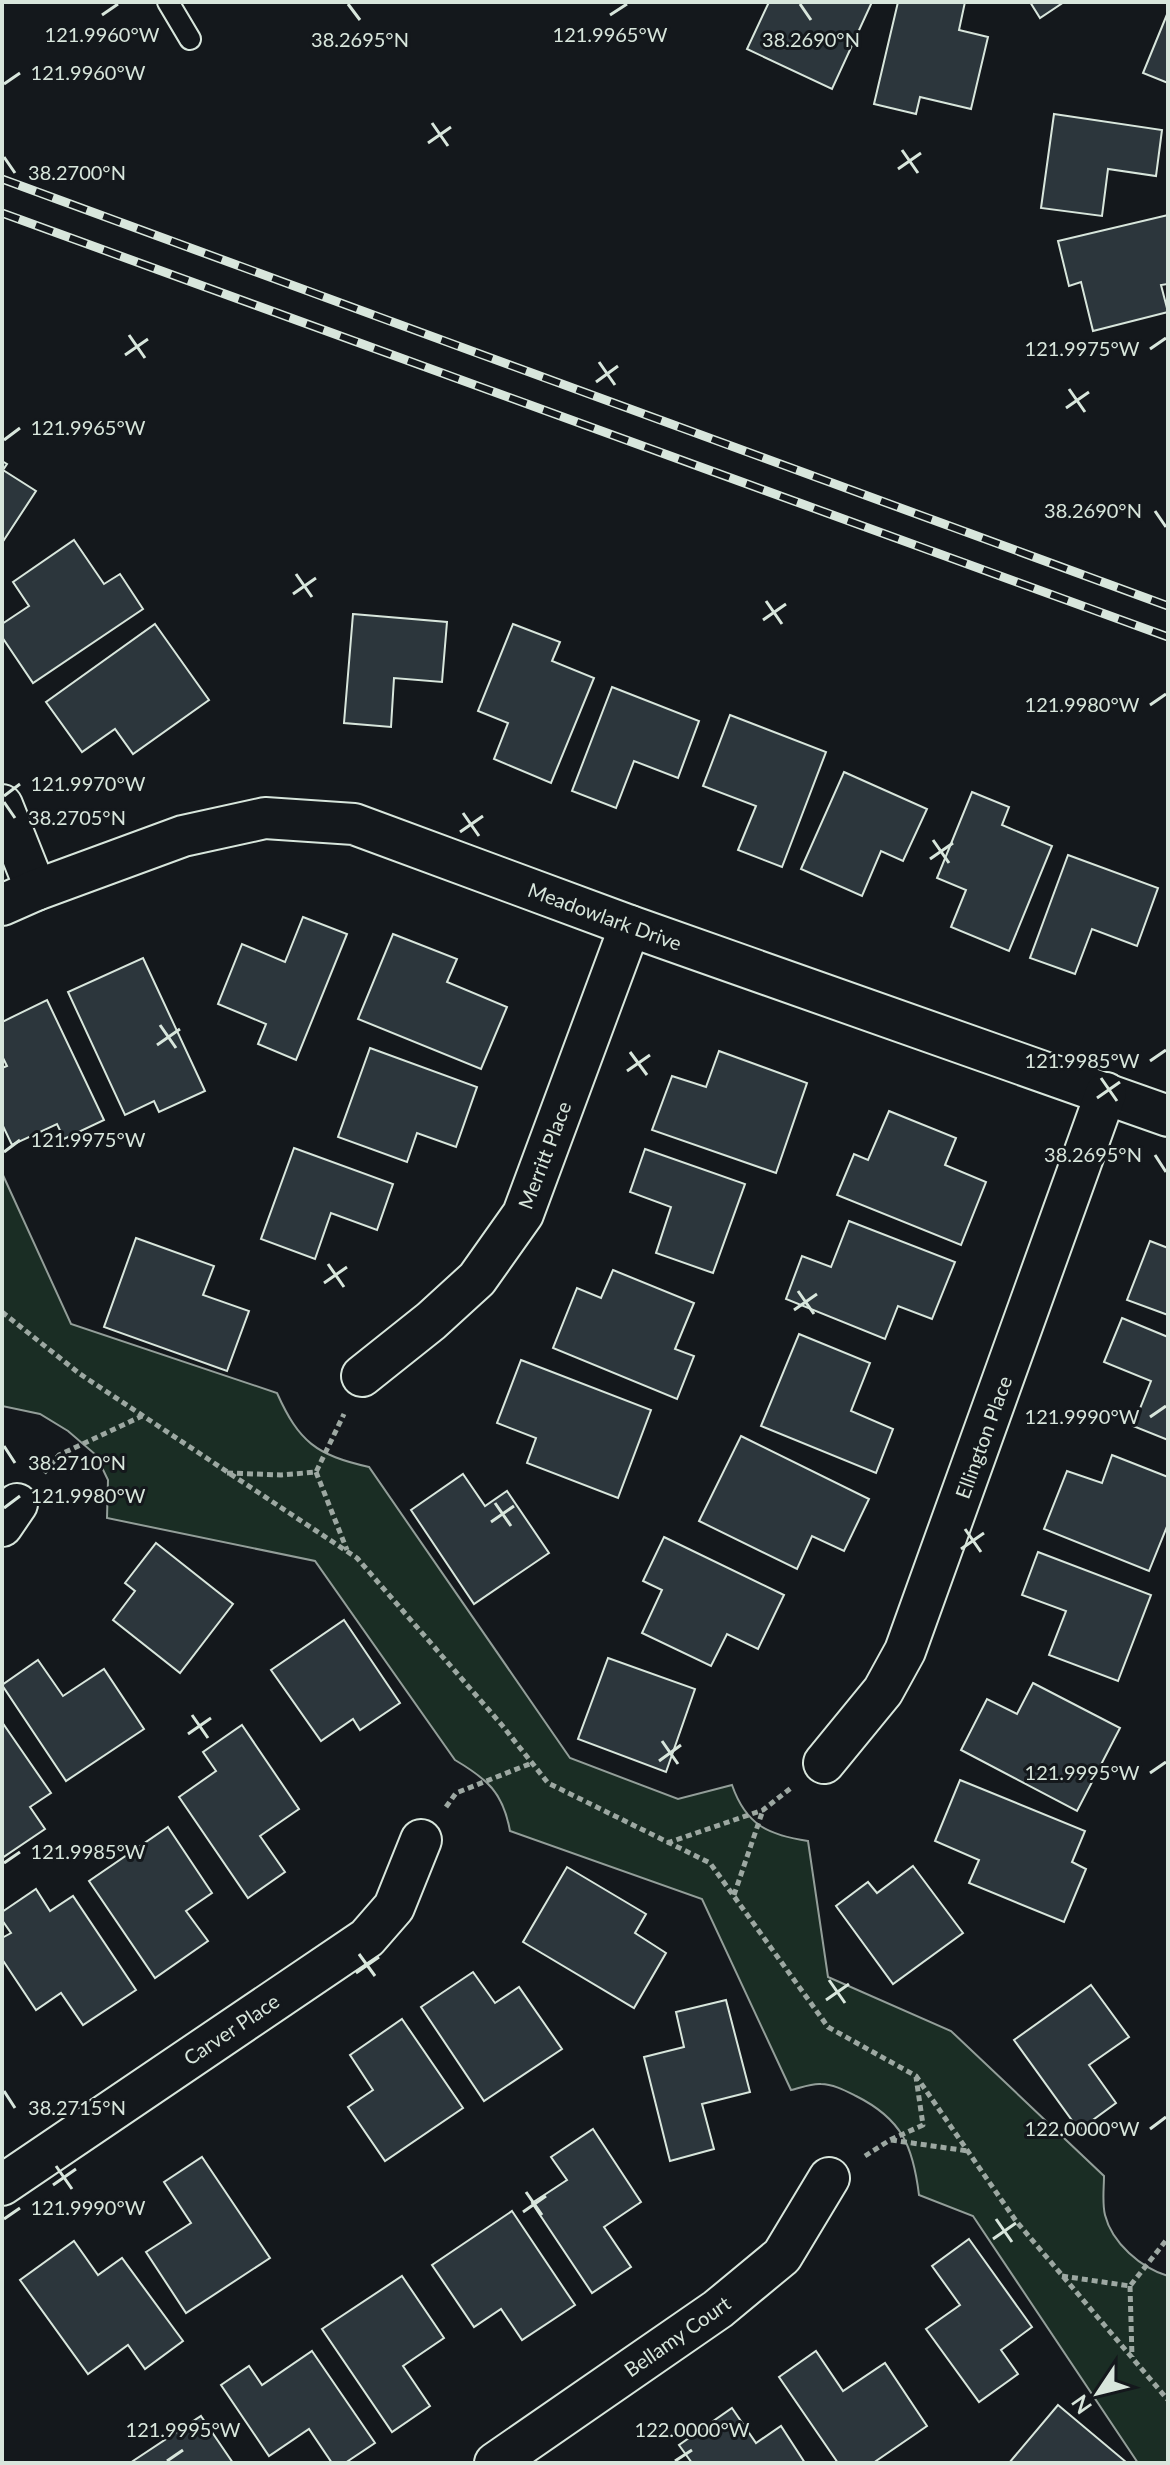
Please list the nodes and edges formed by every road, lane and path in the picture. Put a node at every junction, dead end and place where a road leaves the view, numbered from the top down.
1 (168, 2) edge
2 (190, 39) dead end
3 (2, 805) edge
4 (19, 897) edge
5 (630, 926) junction
6 (1106, 1093) junction
7 (1168, 1116) edge
8 (2, 1312) edge
9 (362, 1376) joint
10 (142, 1416) junction
11 (316, 1472) junction
12 (226, 1473) junction
13 (10, 1515) edge
14 (347, 1551) junction
15 (532, 1763) junction
16 (824, 1763) joint
17 (763, 1810) junction
18 (421, 1840) joint
19 (667, 1843) junction
20 (734, 1896) junction
21 (916, 2076) junction
22 (890, 2140) junction
23 (968, 2151) junction
24 (829, 2178) joint
25 (2, 2185) edge
26 (1168, 2238) edge
27 (1061, 2275) junction
28 (1130, 2286) junction
29 (1132, 2359) junction
30 (1168, 2400) edge
31 (495, 2463) edge

1 - 2 lane
3 - 4 street
4 - 5 street, Meadowlark Drive
5 - 6 street, Meadowlark Drive
5 - 9 street, Merritt Place
6 - 7 street, Meadowlark Drive
6 - 16 street, Ellington Place
8 - 10 path
9 - 11 path
10 - 12 path
10 - 13 path
11 - 12 path
11 - 14 path
12 - 14 path
14 - 15 path
15 - 18 path
15 - 19 path
16 - 17 path
17 - 19 path
17 - 20 path
18 - 25 street, Carver Place
19 - 20 path
20 - 21 path
21 - 22 path
21 - 23 path
22 - 23 path
22 - 24 path
23 - 27 path
24 - 31 street, Bellamy Court
26 - 28 path
27 - 28 path
27 - 29 path
28 - 29 path
29 - 30 path

